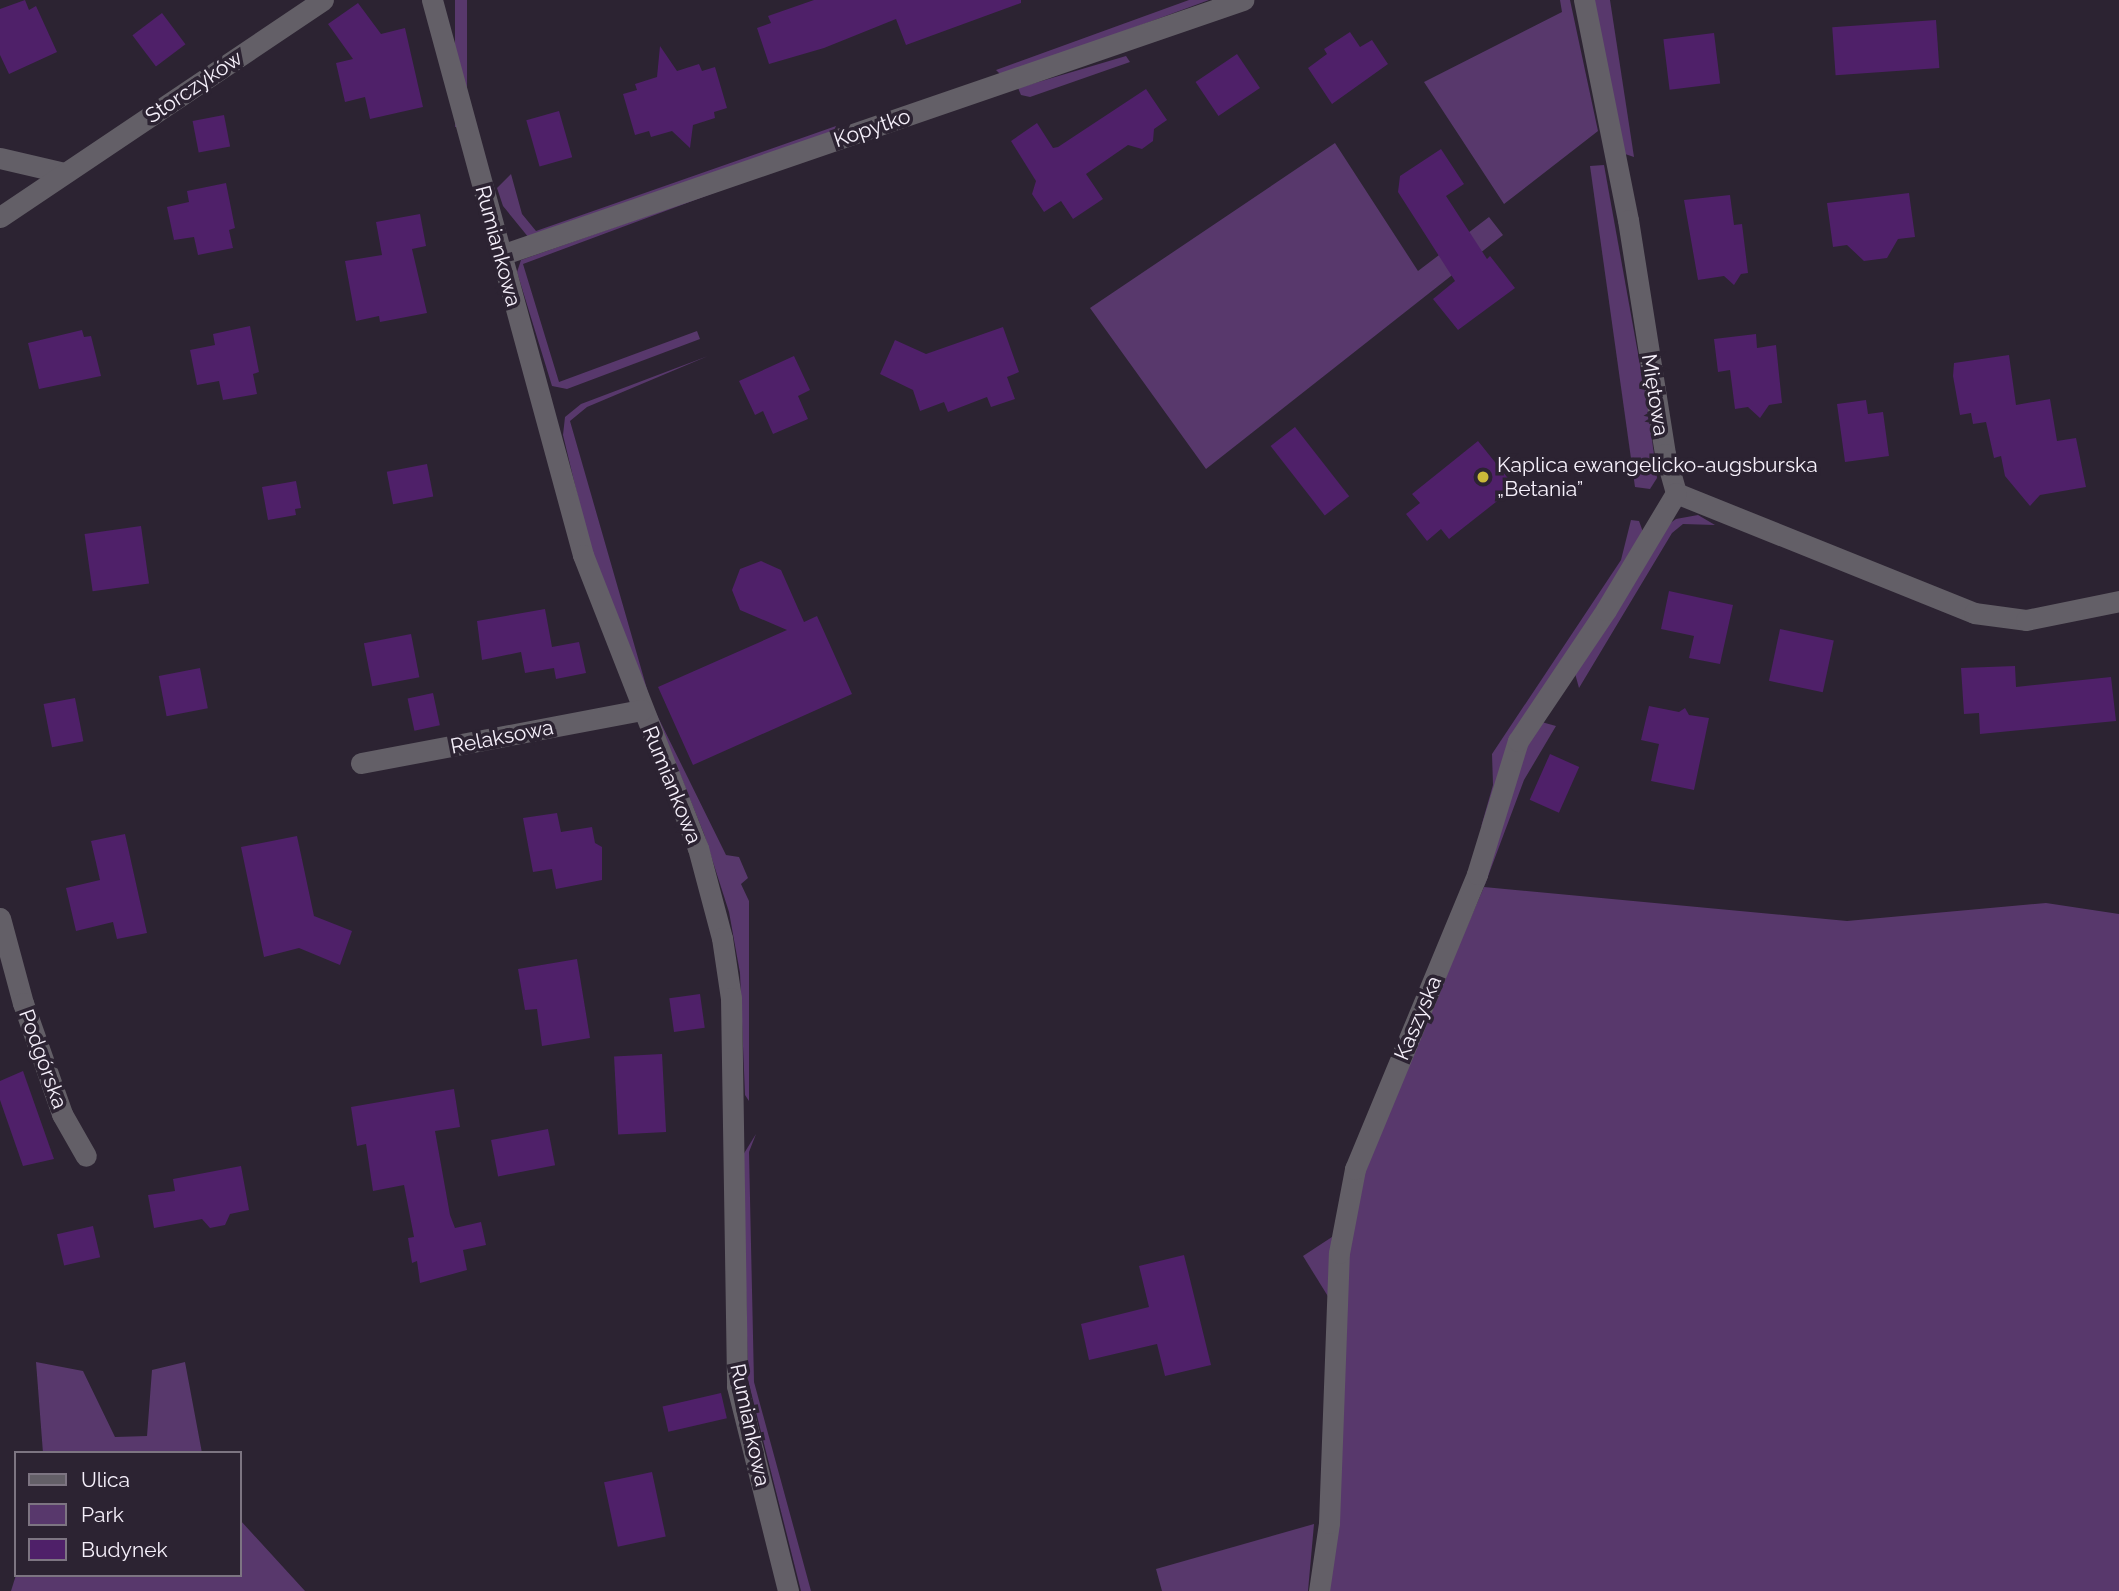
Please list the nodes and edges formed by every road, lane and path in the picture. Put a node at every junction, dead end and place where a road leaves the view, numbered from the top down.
1 (323, 0) edge
2 (432, 0) edge
3 (1243, 0) edge
4 (1584, 0) edge
5 (0, 158) edge
6 (64, 173) junction
7 (0, 217) edge
8 (501, 255) junction
9 (1676, 493) junction
10 (2119, 601) edge
11 (642, 710) junction
12 (361, 763) dead end
13 (0, 918) edge
14 (86, 1156) dead end
15 (788, 1591) edge
16 (1319, 1591) edge

1 - 6 street, Storczyków
2 - 8 street, Rumiankowa
3 - 8 street, Kopytko
4 - 9 street, Miętowa
5 - 6 street
6 - 7 street
8 - 11 street, Rumiankowa
9 - 10 street
9 - 16 street, Kaszyska
11 - 12 street, Relaksowa
11 - 15 street, Rumiankowa
13 - 14 street, Podgórska

